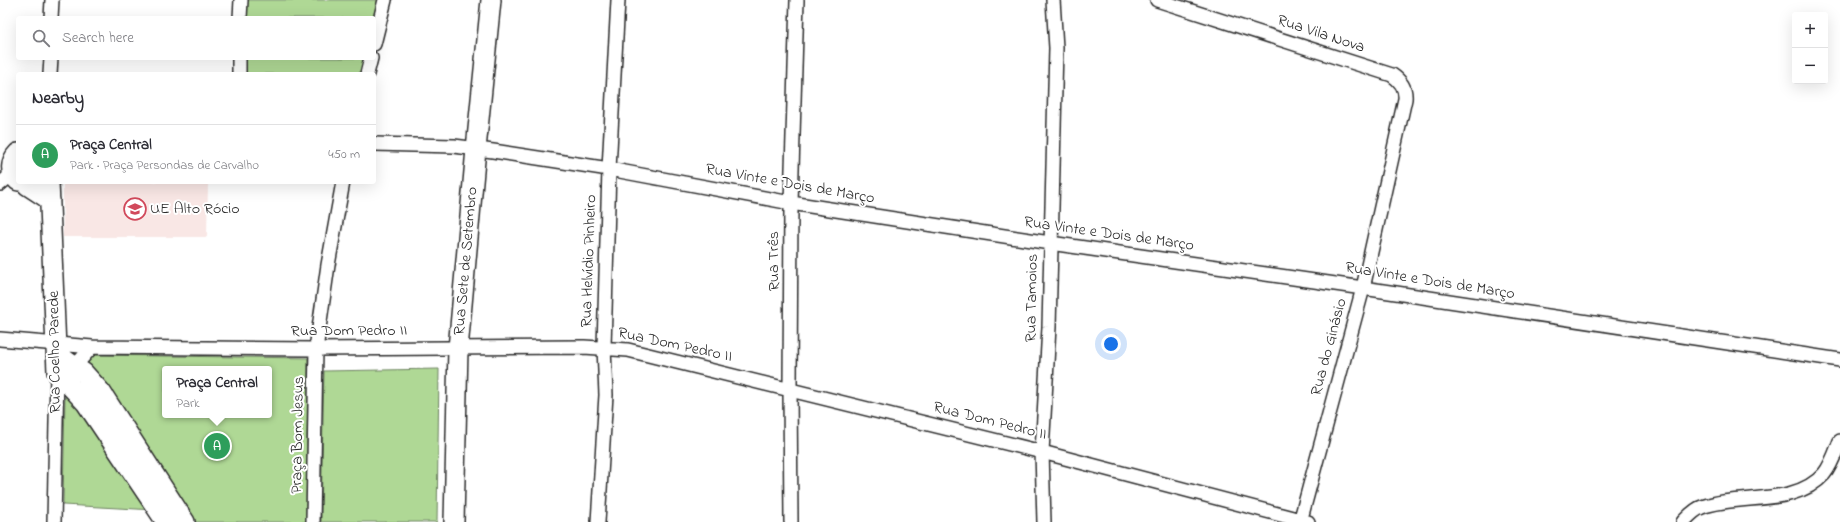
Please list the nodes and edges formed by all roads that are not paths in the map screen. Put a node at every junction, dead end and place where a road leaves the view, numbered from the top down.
1 (52, 0) edge
2 (241, 0) edge
3 (385, 0) edge
4 (491, 0) edge
5 (618, 0) edge
6 (797, 0) edge
7 (1053, 0) edge
8 (1161, 1) edge
9 (51, 16) edge
10 (240, 16) edge
11 (376, 36) edge
12 (50, 60) edge
13 (239, 60) edge
14 (370, 60) edge
15 (50, 72) edge
16 (239, 72) edge
17 (368, 72) edge
18 (1403, 85) joint
19 (376, 144) edge
20 (476, 149) junction
21 (11, 151) edge
22 (609, 169) junction
23 (16, 176) edge
24 (29, 184) edge
25 (343, 184) edge
26 (49, 191) edge
27 (791, 203) junction
28 (1050, 244) junction
29 (1363, 288) junction
30 (0, 339) edge
31 (92, 347) junction
32 (604, 347) junction
33 (458, 348) junction
34 (316, 349) junction
35 (57, 357) junction
36 (1840, 360) edge
37 (75, 366) junction
38 (790, 389) junction
39 (1840, 441) edge
40 (1042, 452) junction
41 (1303, 521) edge
42 (54, 522) edge
43 (166, 522) edge
44 (185, 522) edge
45 (313, 522) edge
46 (454, 522) edge
47 (598, 522) edge
48 (791, 522) edge
49 (1044, 522) edge
50 (1683, 522) edge

1 - 9 street
2 - 10 street
3 - 11 street
4 - 20 street, Rua Sete de Setembro
5 - 22 street, Rua Helvídio Pinheiro
6 - 27 street, Rua Três
7 - 28 street, Rua Tamoios
8 - 18 street, Rua Vila Nova
12 - 15 street
13 - 16 street
14 - 17 street
18 - 29 street, Rua do Ginásio
19 - 20 street, Rua Vinte e Dois de Março
20 - 22 street, Rua Vinte e Dois de Março
20 - 33 street, Rua Sete de Setembro
21 - 23 street
22 - 27 street, Rua Vinte e Dois de Março
22 - 32 street, Rua Helvídio Pinheiro
24 - 26 street
25 - 34 street, Praça Bom Jesus
26 - 35 street, Rua Coelho Parede
27 - 28 street, Rua Vinte e Dois de Março
27 - 38 street, Rua Três
28 - 29 street, Rua Vinte e Dois de Março
28 - 40 street, Rua Tamoios
29 - 36 street, Rua Vinte e Dois de Março
29 - 41 street, Rua do Ginásio
30 - 35 street, Rua Dom Pedro II
31 - 34 street, Rua Dom Pedro II
31 - 35 street, Rua Dom Pedro II
31 - 37 street
32 - 33 street, Rua Dom Pedro II
32 - 38 street, Rua Dom Pedro II
32 - 47 street, Rua Helvídio Pinheiro
33 - 34 street, Rua Dom Pedro II
33 - 46 street, Rua Sete de Setembro
34 - 45 street, Praça Bom Jesus
35 - 37 street
35 - 42 street, Rua Coelho Parede
35 - 43 street
37 - 44 street
38 - 40 street, Rua Dom Pedro II
38 - 48 street, Rua Três
39 - 50 street
40 - 41 street, Rua Dom Pedro II
40 - 49 street, Rua Tamoios

